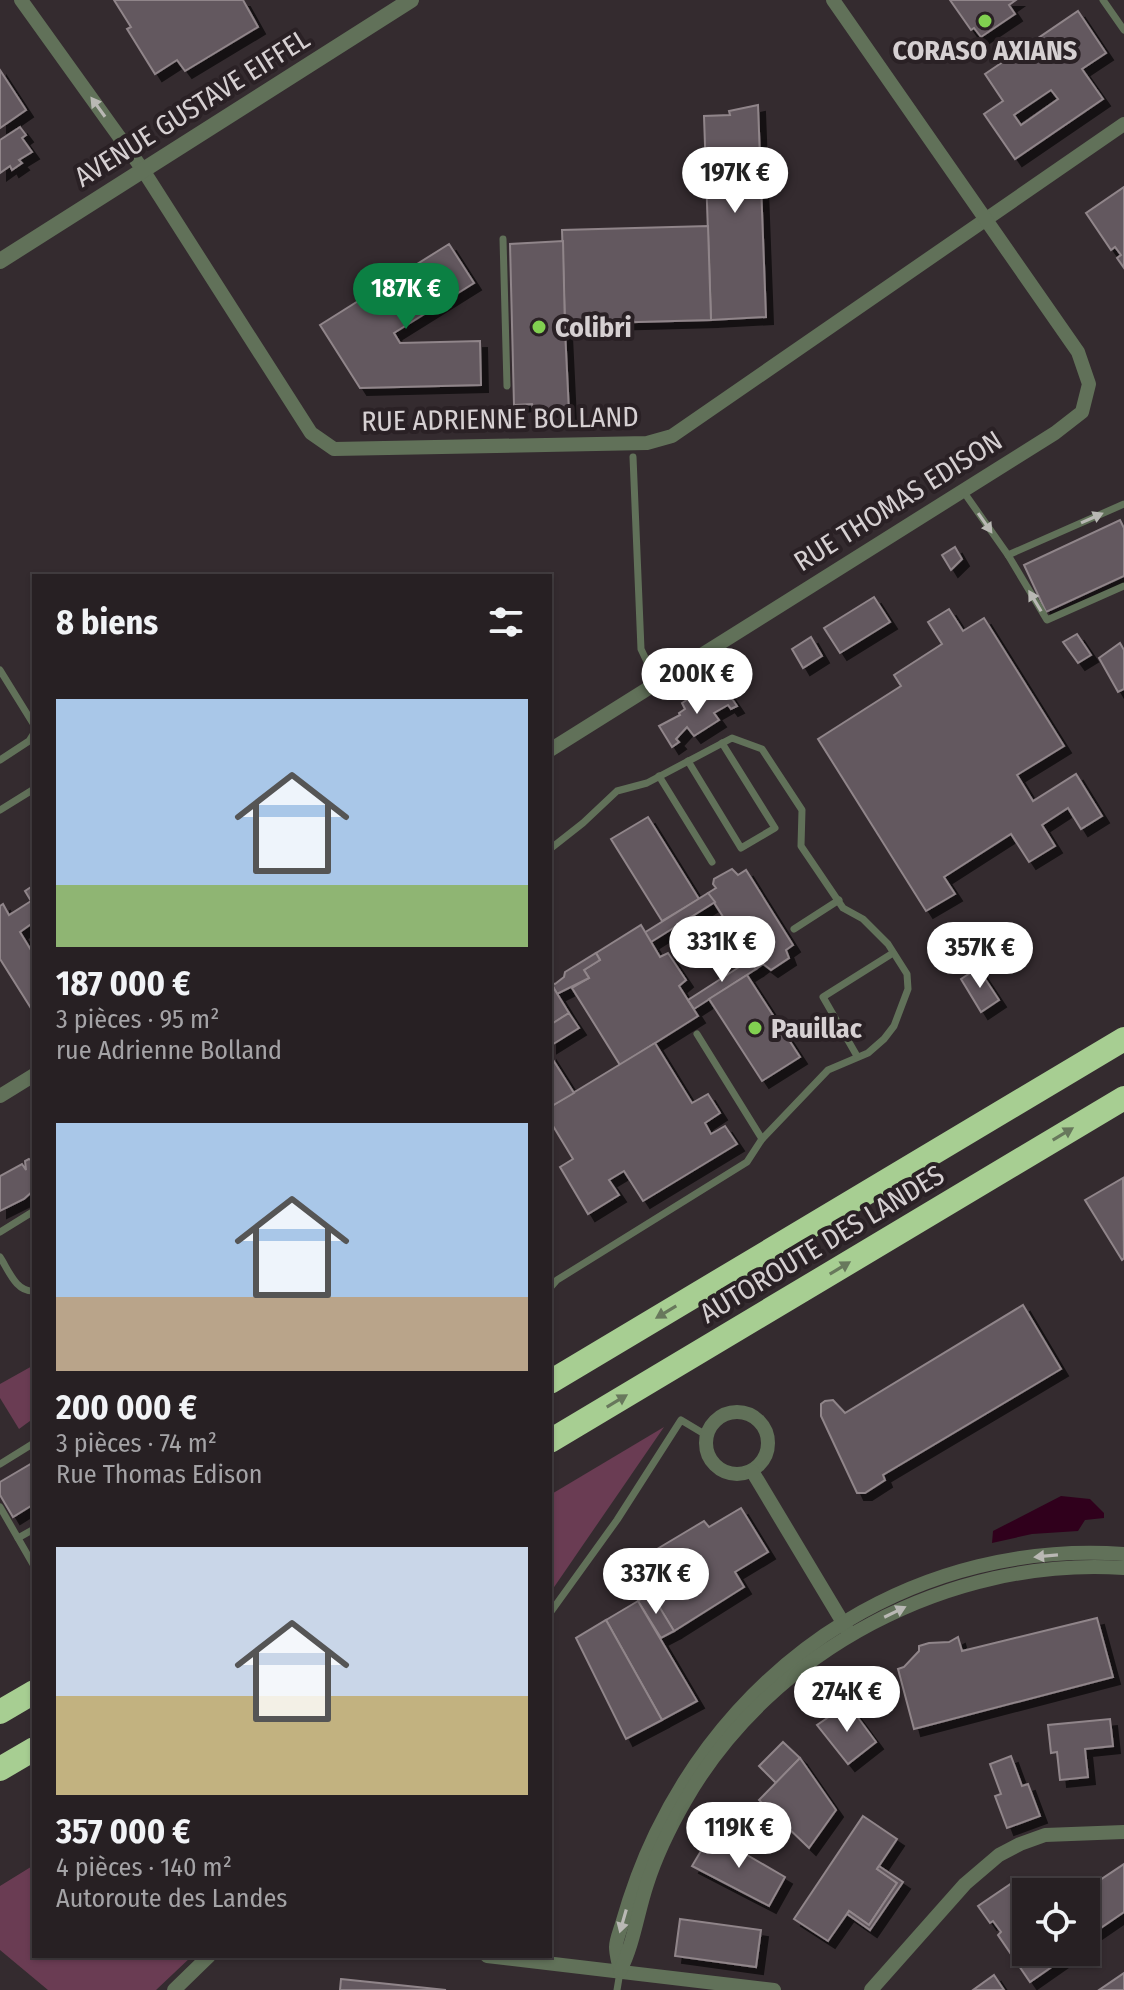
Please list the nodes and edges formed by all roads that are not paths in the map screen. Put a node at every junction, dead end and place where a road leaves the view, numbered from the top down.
1 (21, 0) edge
2 (411, 0) edge
3 (833, 0) edge
4 (1103, 0) edge
5 (1124, 30) edge
6 (1124, 124) edge
7 (143, 170) junction
8 (985, 219) junction
9 (503, 239) dead end
10 (0, 261) edge
11 (507, 386) dead end
12 (633, 457) dead end
13 (963, 491) junction
14 (1124, 504) edge
15 (1008, 555) junction
16 (1124, 586) edge
17 (0, 670) edge
18 (657, 683) junction
19 (32, 722) edge
20 (32, 736) edge
21 (722, 743) junction
22 (552, 749) edge
23 (0, 760) edge
24 (688, 761) junction
25 (659, 776) junction
26 (32, 790) edge
27 (0, 810) edge
28 (552, 847) edge
29 (712, 862) dead end
30 (839, 900) junction
31 (794, 929) dead end
32 (893, 953) junction
33 (1124, 1025) edge
34 (697, 1034) dead end
35 (1124, 1039) edge
36 (857, 1056) junction
37 (32, 1076) edge
38 (0, 1096) edge
39 (1124, 1098) edge
40 (976, 1128) junction
41 (762, 1139) junction
42 (32, 1212) edge
43 (0, 1232) edge
44 (0, 1257) edge
45 (552, 1285) edge
46 (32, 1291) edge
47 (552, 1381) edge
48 (706, 1435) junction
49 (552, 1440) edge
50 (32, 1444) edge
51 (0, 1464) edge
52 (752, 1471) junction
53 (0, 1507) edge
54 (32, 1530) edge
55 (18, 1538) junction
56 (1124, 1554) edge
57 (32, 1562) edge
58 (1124, 1568) edge
59 (552, 1610) edge
60 (847, 1629) junction
61 (32, 1693) edge
62 (0, 1712) edge
63 (32, 1750) edge
64 (0, 1769) edge
65 (1124, 1832) edge
66 (207, 1958) edge
67 (505, 1958) edge
68 (620, 1971) junction
69 (174, 1990) edge
70 (617, 1990) edge
71 (774, 1990) edge
72 (871, 1990) edge

7 -> 1 street, RUE ADRIENNE BOLLAND
2 - 7 street, AVENUE GUSTAVE EIFFEL
3 - 8 street, RUE THOMAS EDISON
4 - 5 lane
6 - 8 street
7 - 8 street, RUE ADRIENNE BOLLAND
7 - 10 street, AVENUE GUSTAVE EIFFEL
8 - 13 street, RUE THOMAS EDISON
9 - 11 lane
12 - 18 lane
13 -> 15 lane
13 - 18 street, RUE THOMAS EDISON
15 -> 14 lane
16 -> 15 lane
17 - 19 lane
18 - 22 street, RUE THOMAS EDISON
20 - 23 lane
21 - 24 lane
21 - 24 lane
21 - 30 lane
24 - 25 lane
25 - 28 lane
25 - 29 lane
26 - 27 lane
30 - 31 lane
30 - 32 lane
32 - 36 lane
32 - 36 lane
33 - 40 highway
34 - 41 lane
35 - 40 highway, AUTOROUTE DES LANDES
36 - 41 lane
37 - 38 street
49 -> 39 highway, AUTOROUTE DES LANDES
40 -> 47 highway, AUTOROUTE DES LANDES
41 - 45 lane
42 - 43 lane
44 - 46 lane
48 - 52 street
48 - 52 street
48 - 59 lane
50 - 51 lane
52 - 60 street
53 - 55 lane
54 - 55 lane
55 - 57 lane
56 -> 60 street
60 -> 58 street
60 - 68 street
61 - 62 highway
63 - 64 highway
65 - 72 street
66 - 69 street
67 - 68 street
68 - 70 lane
68 - 71 street

